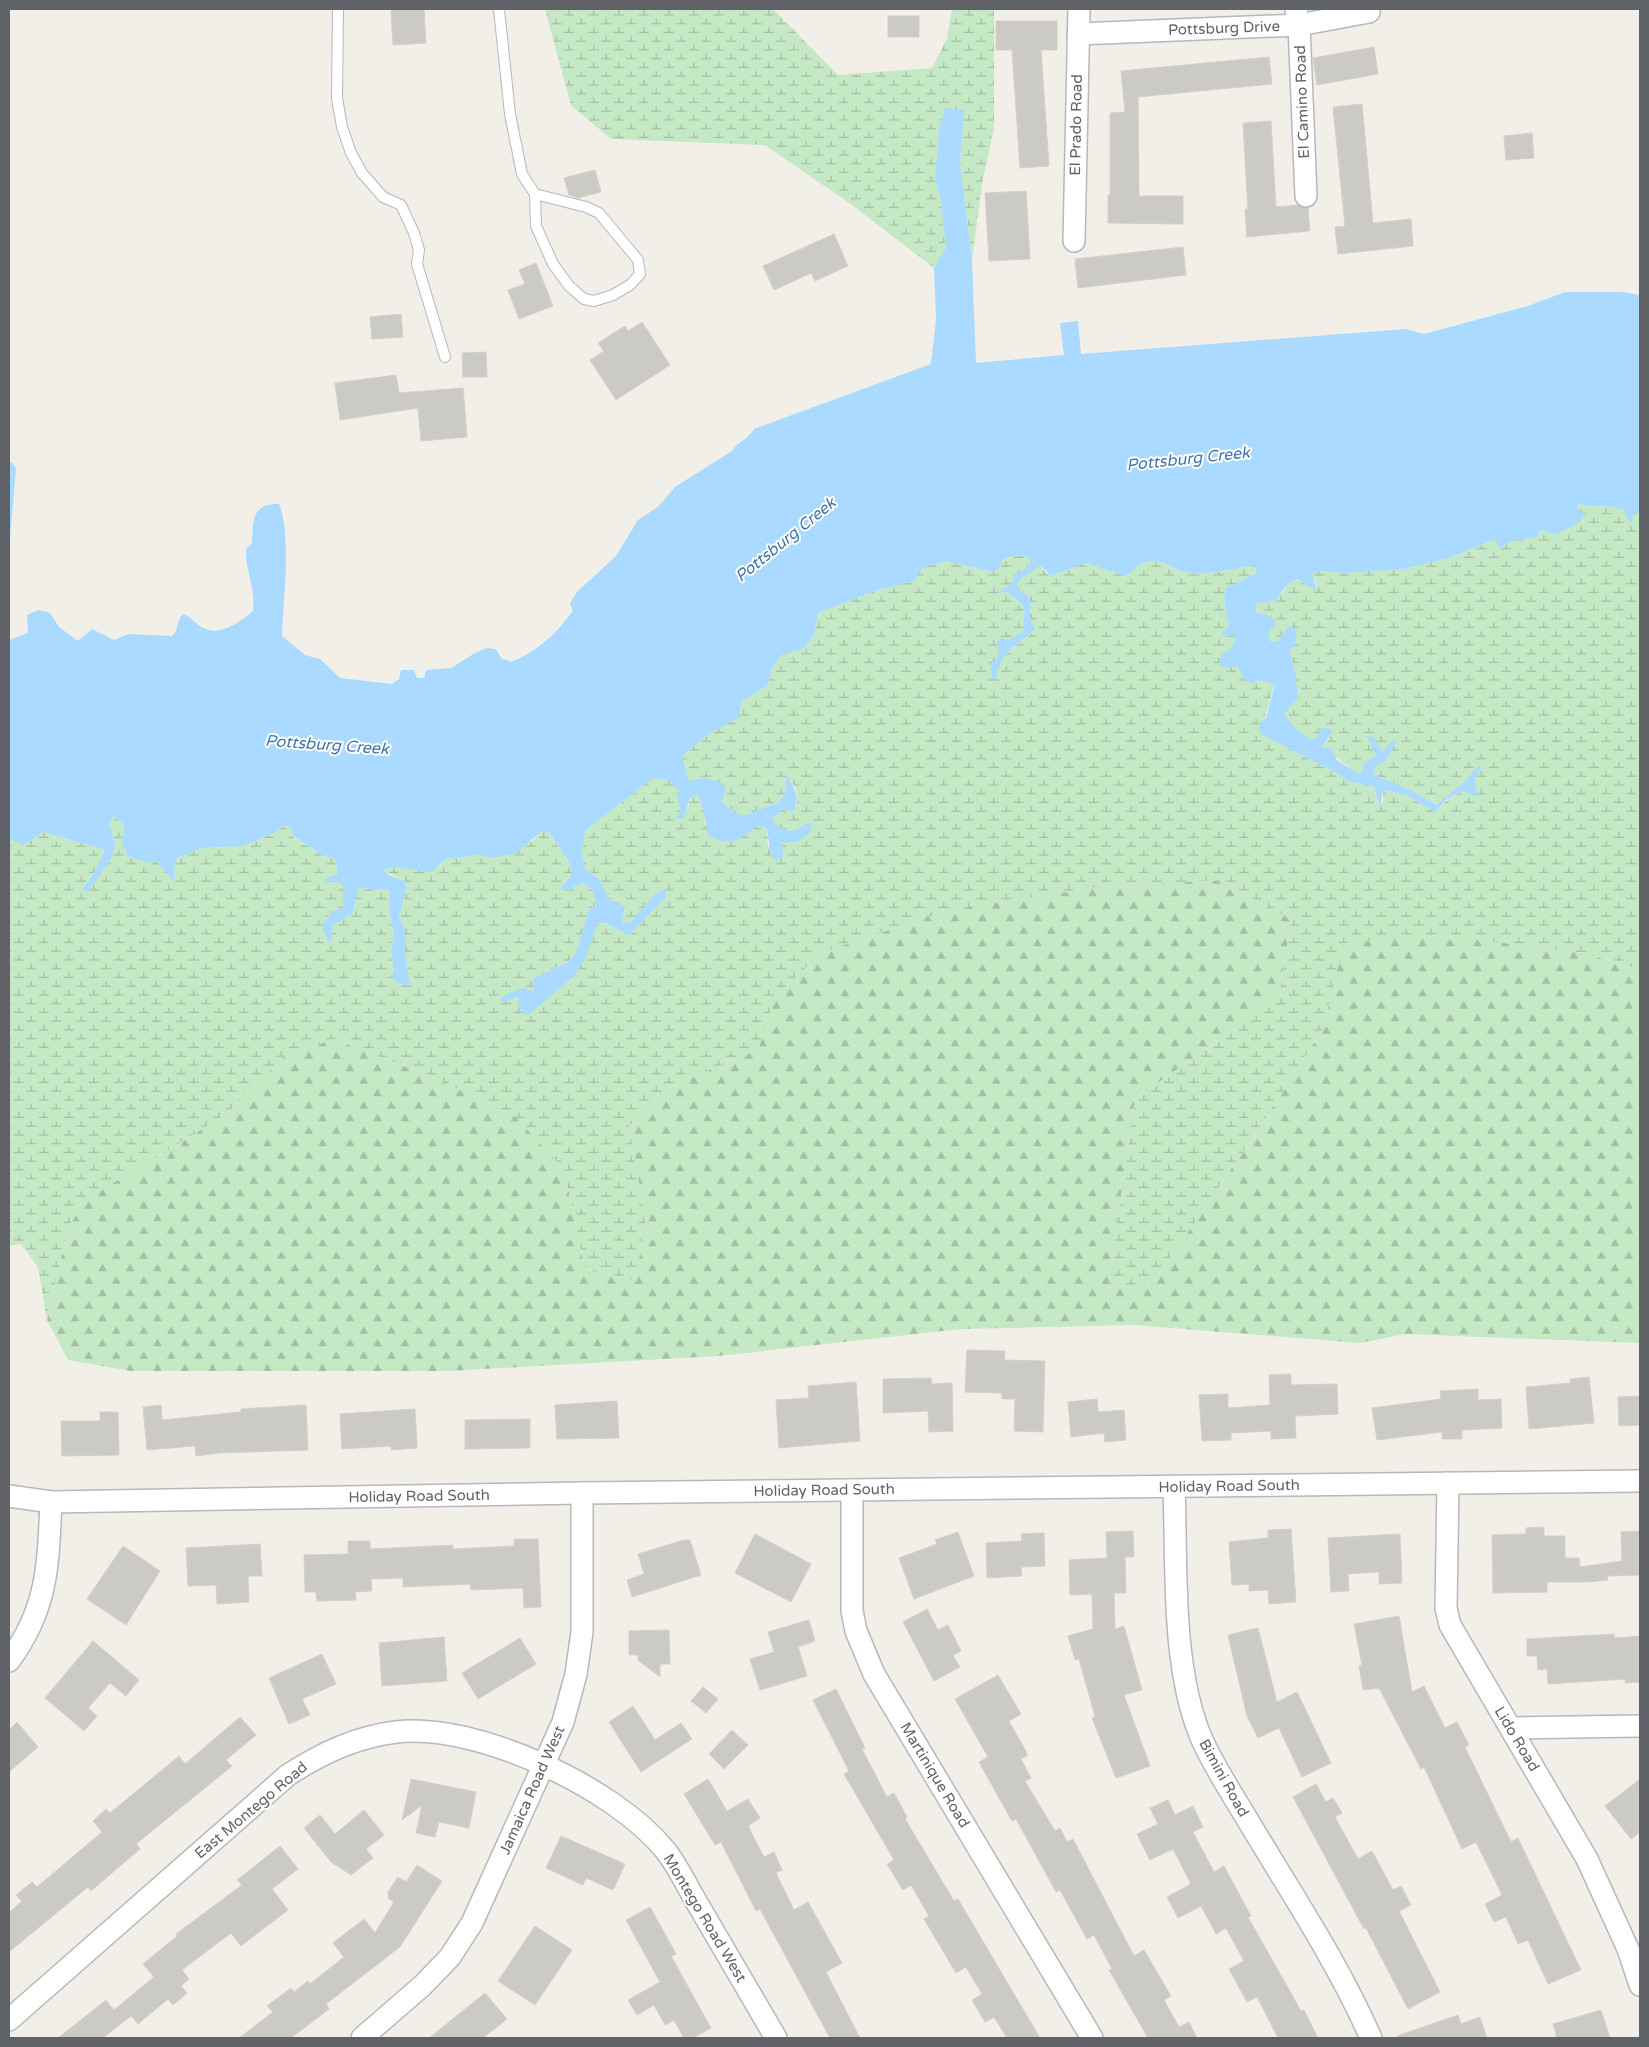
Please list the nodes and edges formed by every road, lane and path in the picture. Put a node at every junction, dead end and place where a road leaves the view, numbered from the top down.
1 (338, 9) edge
2 (499, 9) edge
3 (1078, 9) edge
4 (1369, 12) dead end
5 (1298, 17) edge
6 (1078, 34) junction
7 (535, 194) junction
8 (1306, 196) dead end
9 (1074, 241) dead end
10 (445, 357) dead end
11 (1640, 1481) edge
12 (1448, 1482) junction
13 (1174, 1487) junction
14 (852, 1490) junction
15 (582, 1493) junction
16 (9, 1496) edge
17 (51, 1502) junction
18 (9, 1661) edge
19 (1640, 1726) edge
20 (1510, 1728) junction
21 (543, 1765) junction
22 (1640, 1984) edge
23 (9, 2020) edge
24 (362, 2038) edge
25 (776, 2038) edge
26 (1092, 2038) edge
27 (1371, 2038) edge

1 - 10 lane
2 - 7 lane
3 - 6 street, El Prado Road
4 - 5 street, Pottsburg Drive
5 - 6 street, Pottsburg Drive
5 - 8 street, El Camino Road
6 - 9 street, El Prado Road
7 - 7 lane
11 - 12 street, Holiday Road South
12 - 13 street, Holiday Road South
12 - 20 street, Lido Road
13 - 14 street, Holiday Road South
13 - 27 street, Bimini Road
14 - 15 street, Holiday Road South
14 - 26 street, Martinique Road
15 - 17 street, Holiday Road South
15 - 21 street, Jamaica Road West
16 - 17 street, Holiday Road South
17 - 18 street
19 - 20 street
20 - 22 street, Lido Road
21 - 23 street, East Montego Road
21 - 24 street, Jamaica Road West
21 - 25 street, Montego Road West

